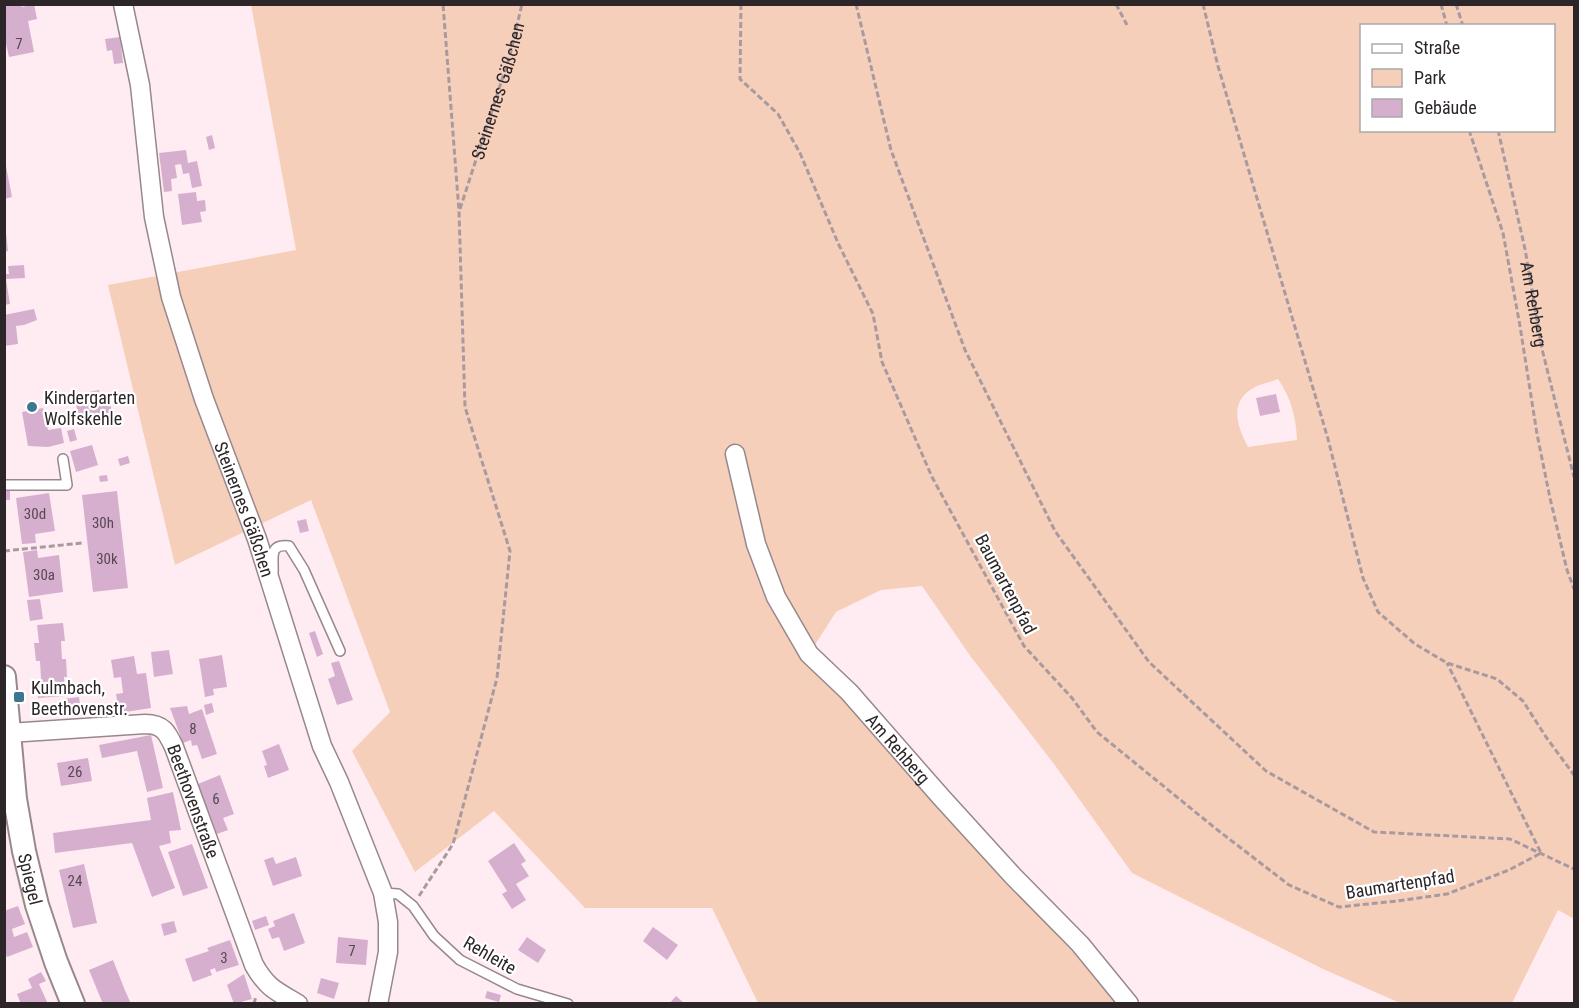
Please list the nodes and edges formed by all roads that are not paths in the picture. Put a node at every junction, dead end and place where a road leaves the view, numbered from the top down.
1 (123, 4) edge
2 (735, 454) dead end
3 (63, 459) dead end
4 (4, 485) edge
5 (272, 588) junction
6 (340, 651) dead end
7 (4, 677) edge
8 (9, 733) junction
9 (10, 795) edge
10 (383, 893) junction
11 (73, 1004) edge
12 (298, 1004) edge
13 (378, 1004) edge
14 (568, 1004) edge
15 (1130, 1004) edge

1 - 5 street, Steinernes Gäßchen
2 - 15 street, Am Rehberg
3 - 4 lane
5 - 6 lane
5 - 10 street, Steinernes Gäßchen
7 - 8 street, Spiegel
8 - 9 street, Spiegel
8 - 12 street, Beethovenstraße
9 - 11 street, Spiegel
10 - 13 street, Steinernes Gäßchen
10 - 14 lane, Rehleite

